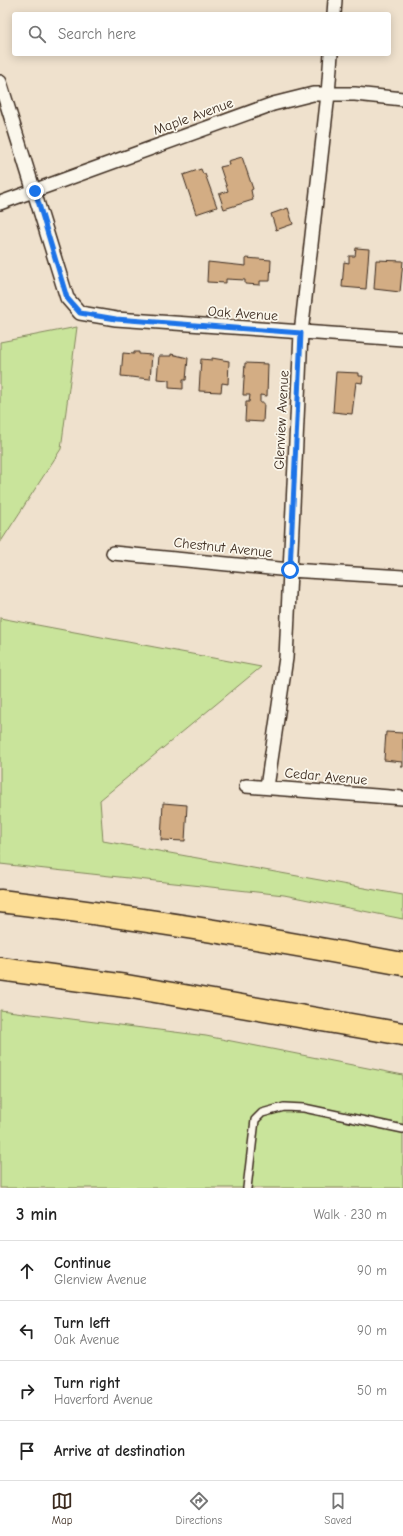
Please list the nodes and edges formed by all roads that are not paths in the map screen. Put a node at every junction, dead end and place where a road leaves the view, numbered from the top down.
1 (335, 0) edge
2 (334, 12) edge
3 (331, 56) edge
4 (0, 82) edge
5 (328, 94) junction
6 (403, 99) edge
7 (35, 191) junction
8 (0, 203) edge
9 (301, 333) junction
10 (403, 339) edge
11 (112, 553) dead end
12 (290, 570) junction
13 (403, 577) edge
14 (246, 786) dead end
15 (267, 787) junction
16 (403, 798) edge
17 (0, 901) edge
18 (403, 964) edge
19 (0, 970) edge
20 (403, 1034) edge
21 (403, 1129) edge
22 (248, 1188) edge

1 - 2 street
3 - 5 street, Glenview Avenue
4 - 7 street
5 - 6 street, Maple Avenue
5 - 7 street, Maple Avenue
5 - 9 street, Glenview Avenue
7 - 8 street, Maple Avenue
7 - 9 street, Oak Avenue
9 - 10 street, Oak Avenue
9 - 12 street, Glenview Avenue
11 - 12 street, Chestnut Avenue
12 - 13 street, Chestnut Avenue
12 - 15 street, Glenview Avenue
14 - 15 street, Cedar Avenue
15 - 16 street, Cedar Avenue
17 - 18 highway
19 - 20 highway
21 - 22 lane

